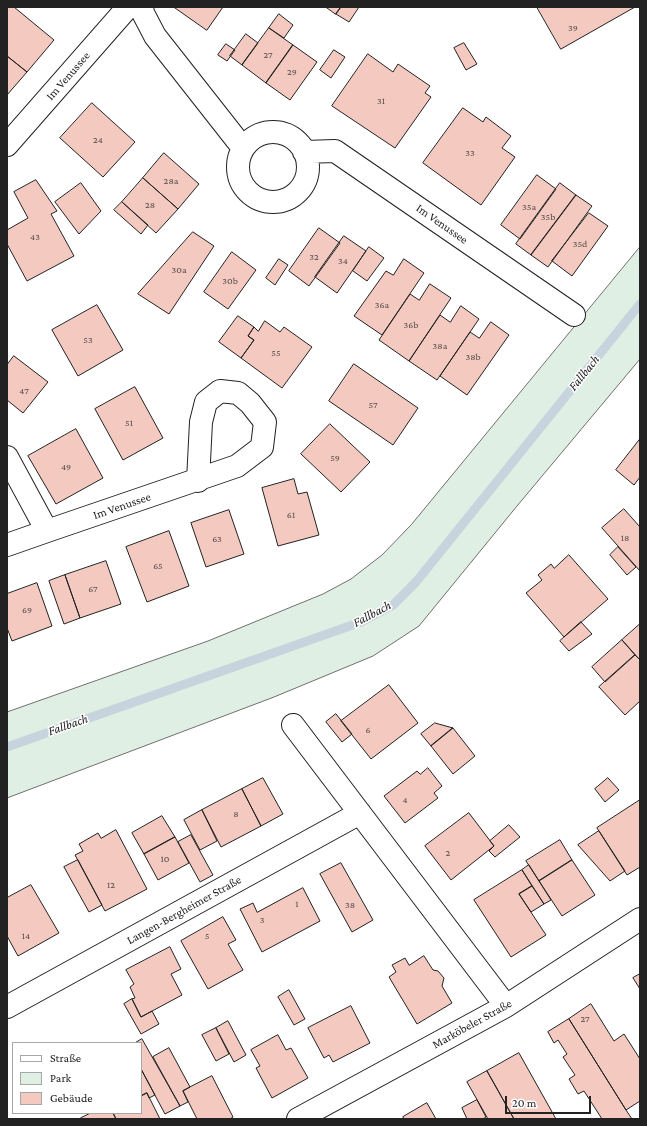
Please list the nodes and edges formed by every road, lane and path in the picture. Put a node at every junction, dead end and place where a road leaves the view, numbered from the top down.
1 (128, 7) edge
2 (142, 7) edge
3 (7, 145) edge
4 (243, 148) junction
5 (304, 152) junction
6 (574, 315) dead end
7 (7, 457) edge
8 (198, 481) dead end
9 (47, 531) junction
10 (7, 545) edge
11 (293, 725) dead end
12 (360, 813) junction
13 (640, 919) edge
14 (506, 1006) junction
15 (7, 1007) edge
16 (298, 1119) edge

1 - 3 street, Im Venussee
2 - 4 street
4 - 5 street
4 - 5 street
5 - 6 street, Im Venussee
7 - 9 street
8 - 9 street, Im Venussee
9 - 10 street, Im Venussee
11 - 12 street
12 - 14 street
12 - 15 street, Langen-Bergheimer Straße
13 - 14 street, Marköbeler Straße
14 - 16 street, Marköbeler Straße

